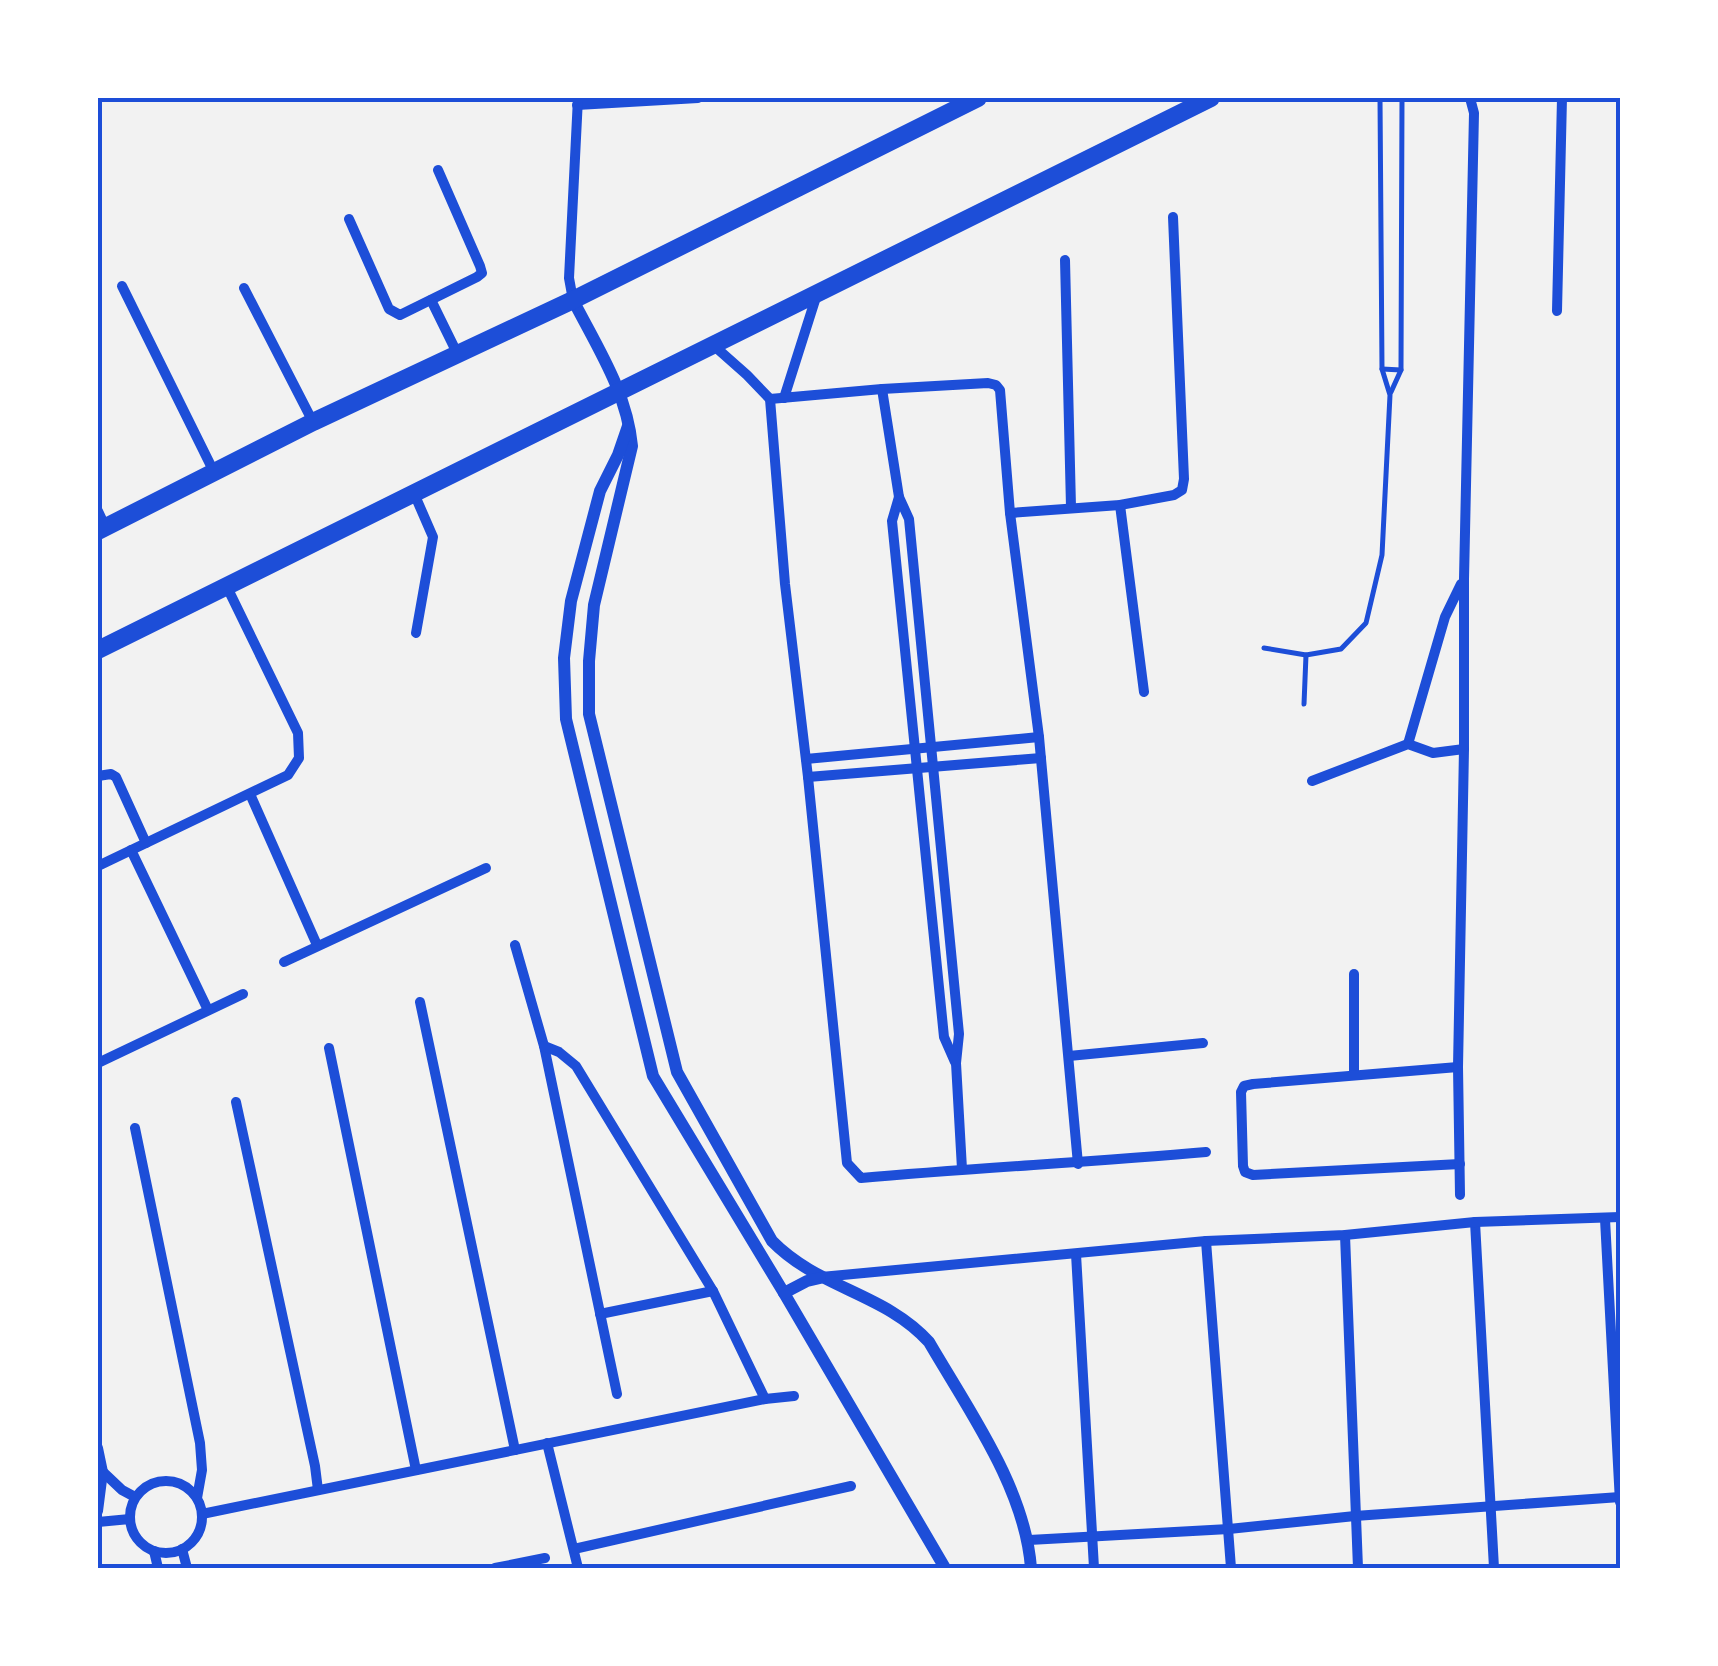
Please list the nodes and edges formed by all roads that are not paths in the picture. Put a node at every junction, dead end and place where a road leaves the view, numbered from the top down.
1 (698, 98) edge
2 (978, 98) edge
3 (1211, 98) edge
4 (1380, 98) edge
5 (1402, 98) edge
6 (1470, 98) edge
7 (1481, 98) edge
8 (1562, 98) edge
9 (577, 102) edge
10 (1474, 113) junction
11 (438, 170) dead end
12 (1173, 218) dead end
13 (349, 219) dead end
14 (1065, 260) dead end
15 (122, 286) dead end
16 (244, 288) dead end
17 (817, 292) junction
18 (431, 300) junction
19 (573, 300) junction
20 (1557, 311) dead end
21 (712, 344) junction
22 (458, 354) junction
23 (1382, 369) junction
24 (1401, 370) junction
25 (882, 389) junction
26 (620, 390) junction
27 (1390, 395) junction
28 (784, 398) junction
29 (770, 399) junction
30 (630, 419) junction
31 (314, 422) junction
32 (214, 472) junction
33 (414, 492) junction
34 (899, 497) junction
35 (1120, 505) junction
36 (1071, 507) junction
37 (1010, 514) junction
38 (100, 522) edge
39 (1464, 579) junction
40 (226, 585) junction
41 (416, 633) dead end
42 (1264, 648) dead end
43 (98, 650) edge
44 (1306, 654) junction
45 (1144, 692) dead end
46 (1304, 704) dead end
47 (1040, 736) junction
48 (1408, 744) junction
49 (932, 747) junction
50 (914, 749) junction
51 (1464, 750) junction
52 (1042, 758) junction
53 (806, 759) junction
54 (934, 767) junction
55 (917, 769) junction
56 (98, 776) edge
57 (808, 777) junction
58 (1312, 780) dead end
59 (250, 794) junction
60 (146, 842) junction
61 (132, 850) junction
62 (624, 856) junction
63 (601, 862) junction
64 (98, 866) edge
65 (486, 868) dead end
66 (318, 945) junction
67 (515, 945) dead end
68 (284, 962) dead end
69 (1354, 974) dead end
70 (243, 994) dead end
71 (420, 1002) dead end
72 (208, 1010) junction
73 (1202, 1043) dead end
74 (544, 1046) junction
75 (329, 1048) dead end
76 (1069, 1056) junction
77 (98, 1063) edge
78 (956, 1063) junction
79 (1458, 1067) junction
80 (1354, 1074) junction
81 (236, 1102) dead end
82 (135, 1128) dead end
83 (1206, 1152) dead end
84 (1078, 1164) junction
85 (1460, 1164) junction
86 (962, 1169) junction
87 (1460, 1195) dead end
88 (1620, 1217) edge
89 (1605, 1219) junction
90 (1475, 1222) junction
91 (1345, 1235) junction
92 (1206, 1242) junction
93 (1076, 1254) junction
94 (820, 1278) junction
95 (713, 1291) junction
96 (784, 1293) junction
97 (600, 1314) junction
98 (617, 1394) dead end
99 (794, 1396) dead end
100 (764, 1398) junction
101 (547, 1443) junction
102 (98, 1448) edge
103 (515, 1450) junction
104 (416, 1470) junction
105 (102, 1472) junction
106 (851, 1486) dead end
107 (318, 1490) junction
108 (136, 1497) junction
109 (197, 1498) junction
110 (1620, 1499) edge
111 (1490, 1506) junction
112 (98, 1511) edge
113 (202, 1514) junction
114 (1355, 1516) junction
115 (130, 1519) junction
116 (98, 1522) edge
117 (1229, 1528) junction
118 (1091, 1536) junction
119 (1029, 1540) junction
120 (182, 1549) junction
121 (574, 1549) junction
122 (154, 1551) junction
123 (546, 1558) dead end
124 (158, 1568) edge
125 (187, 1568) edge
126 (495, 1568) edge
127 (578, 1568) edge
128 (945, 1568) edge
129 (1032, 1568) edge
130 (1094, 1568) edge
131 (1232, 1568) edge
132 (1358, 1568) edge
133 (1494, 1568) edge

1 - 9 street
2 - 19 main road
3 - 17 main road
4 - 23 lane
5 - 24 lane
6 - 10 street
7 - 10 street
8 - 20 street
9 - 19 street
10 - 39 street
11 - 18 street
12 - 35 street
13 - 18 street
14 - 36 street
15 - 32 street
16 - 31 street
17 - 21 main road
17 - 28 street
18 - 22 street
19 - 22 main road
19 - 26 street
21 - 26 main road
21 - 29 street
22 - 31 main road
23 - 24 lane
23 - 27 lane
24 - 27 lane
25 - 28 street
25 - 34 street
25 - 37 street
26 - 30 street
26 - 33 main road
27 - 44 lane
28 - 29 street
29 - 53 street
30 - 62 street
30 - 63 street
31 - 32 main road
32 - 38 main road
33 - 40 main road
33 - 41 street
34 - 49 street
34 - 50 street
35 - 36 street
35 - 45 street
36 - 37 street
37 - 47 street
39 - 48 street
39 - 51 street
40 - 43 main road
40 - 59 street
42 - 44 lane
44 - 46 lane
47 - 49 street
47 - 52 street
48 - 51 street
48 - 58 street
49 - 50 street
49 - 54 street
50 - 53 street
50 - 55 street
51 - 79 street
52 - 54 street
52 - 76 street
53 - 57 street
54 - 55 street
54 - 78 street
55 - 57 street
55 - 78 street
56 - 60 street
57 - 86 street
59 - 60 street
59 - 66 street
60 - 61 street
61 - 64 street
61 - 72 street
62 - 63 street
62 - 94 street
63 - 96 street
65 - 66 street
66 - 68 street
67 - 74 street
69 - 80 street
70 - 72 street
71 - 103 street
72 - 77 street
73 - 76 street
74 - 95 street
74 - 97 street
75 - 104 street
76 - 84 street
78 - 86 street
79 - 80 street
79 - 85 street
80 - 85 street
81 - 107 street
82 - 109 street
83 - 84 street
84 - 86 street
85 - 87 street
88 - 89 street
89 - 90 street
89 - 110 street
90 - 91 street
90 - 111 street
91 - 92 street
91 - 114 street
92 - 93 street
92 - 117 street
93 - 94 street
93 - 118 street
94 - 96 street
94 - 119 street
95 - 97 street
95 - 100 street
96 - 128 street
97 - 98 street
99 - 100 street
100 - 101 street
101 - 103 street
101 - 121 street
102 - 105 street
103 - 104 street
104 - 107 street
105 - 108 street
105 - 112 street
106 - 121 street
107 - 113 street
108 - 109 street
108 - 115 street
109 - 113 street
110 - 111 street
111 - 114 street
111 - 133 street
113 - 120 street
114 - 117 street
114 - 132 street
115 - 116 street
115 - 122 street
117 - 118 street
117 - 131 street
118 - 119 street
118 - 130 street
119 - 129 street
120 - 122 street
120 - 125 street
121 - 127 street
122 - 124 street
123 - 126 street

